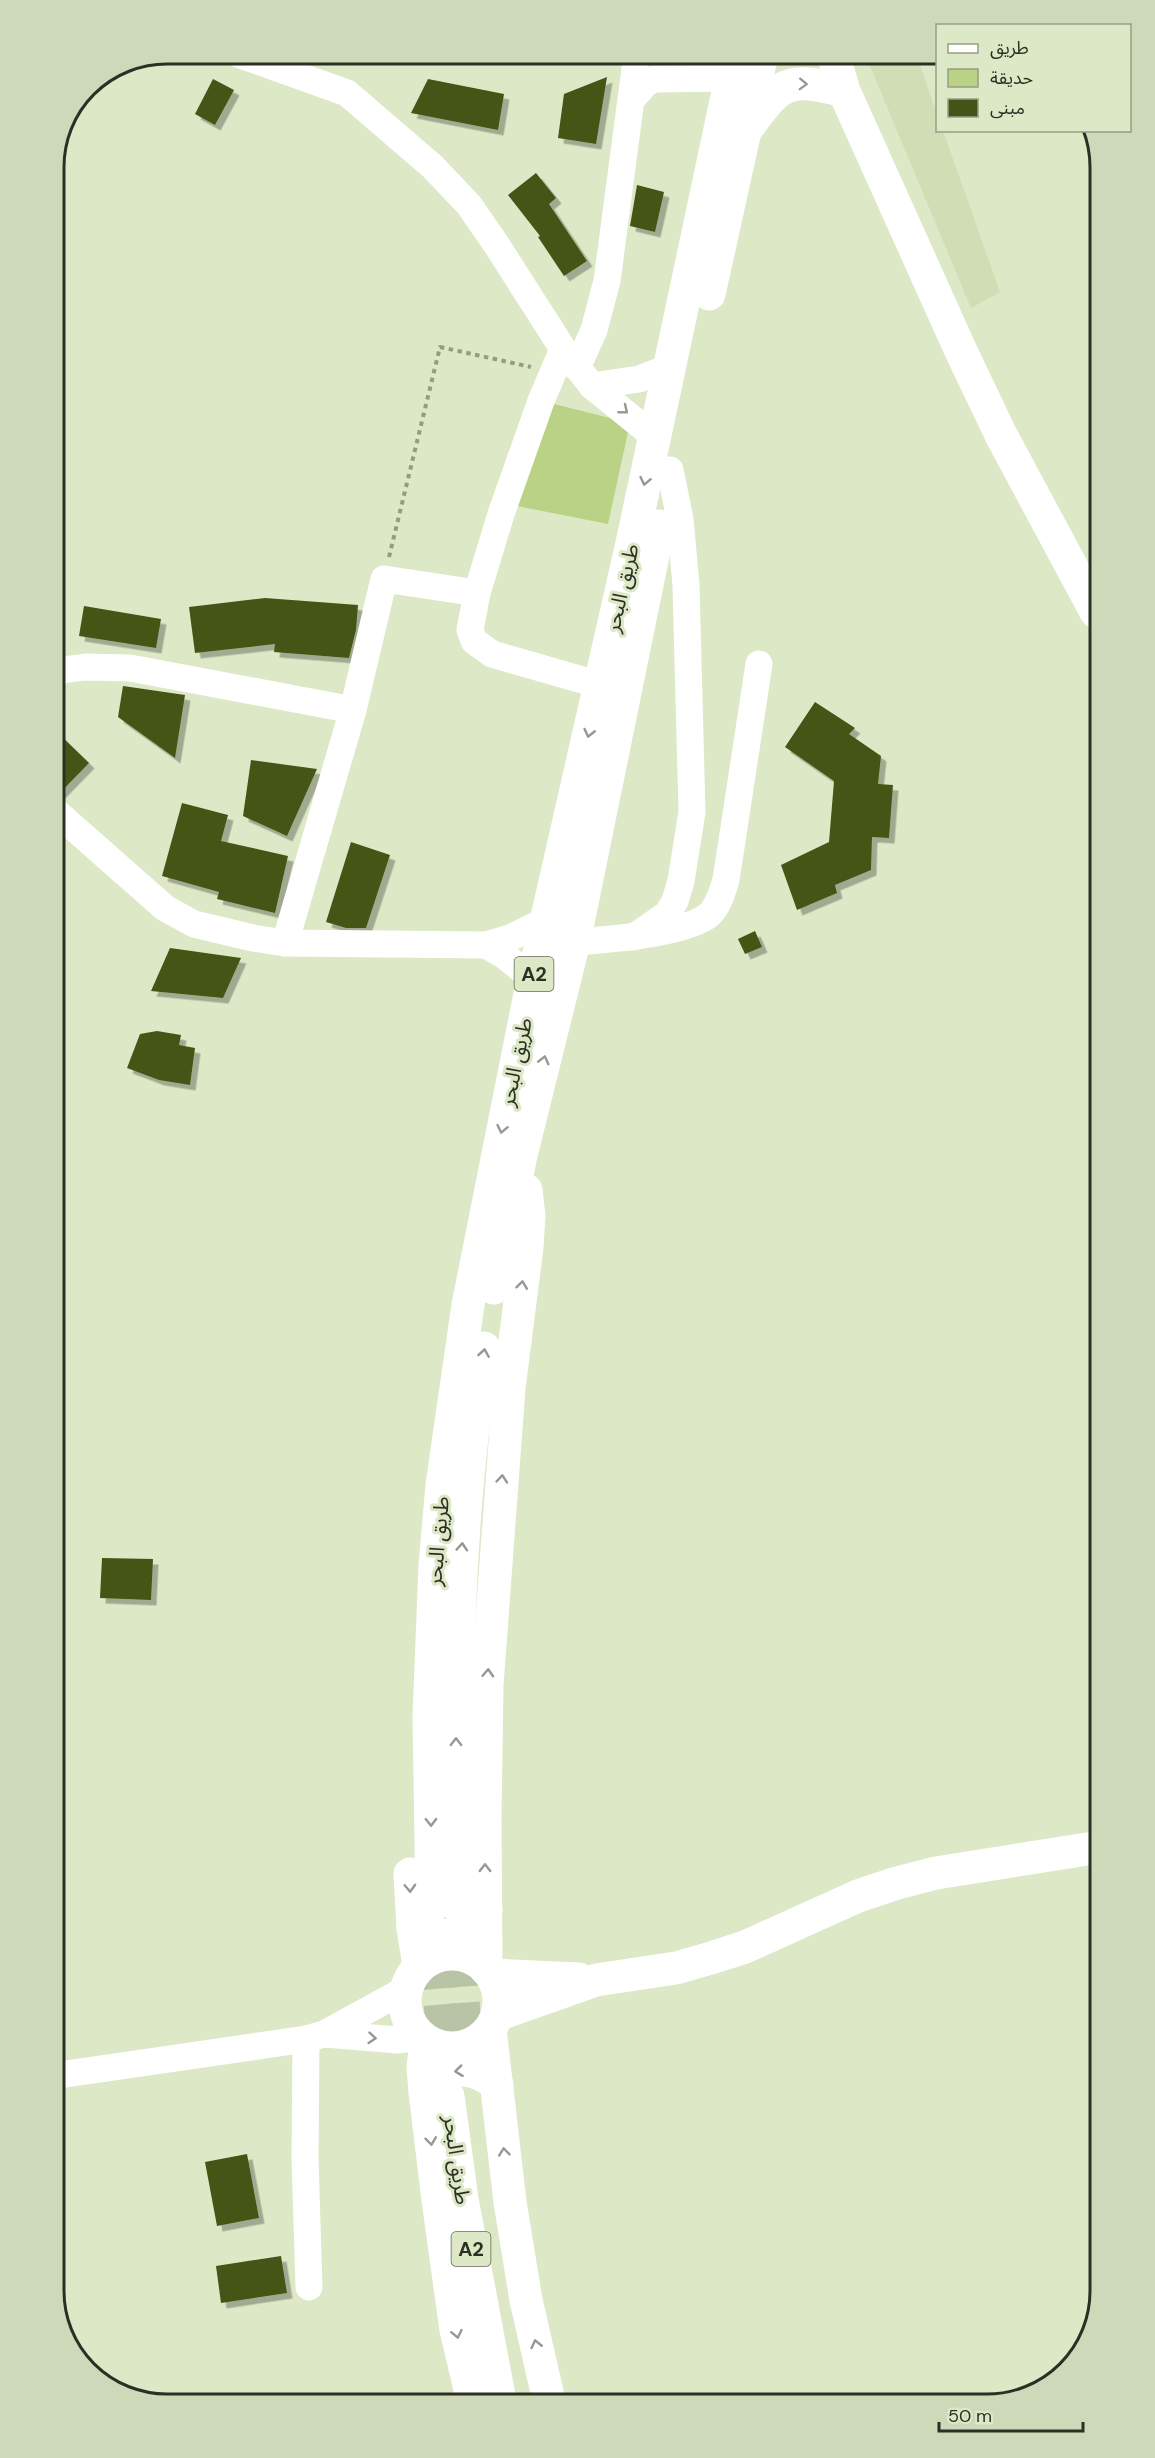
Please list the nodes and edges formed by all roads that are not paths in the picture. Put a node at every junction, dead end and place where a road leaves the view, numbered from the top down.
1 (266, 64) edge
2 (636, 65) edge
3 (760, 65) edge
4 (836, 65) edge
5 (725, 66) edge
6 (844, 91) junction
7 (632, 99) junction
8 (745, 130) junction
9 (571, 369) junction
10 (663, 370) junction
11 (655, 437) junction
12 (670, 470) junction
13 (477, 593) junction
14 (1090, 601) edge
15 (759, 664) dead end
16 (65, 670) edge
17 (600, 685) junction
18 (353, 710) junction
19 (65, 819) edge
20 (547, 920) junction
21 (634, 938) junction
22 (574, 942) junction
23 (285, 943) junction
24 (486, 945) junction
25 (533, 979) junction
26 (1090, 1849) edge
27 (447, 1912) junction
28 (489, 1972) junction
29 (412, 1978) junction
30 (596, 1980) junction
31 (493, 2022) junction
32 (315, 2036) junction
33 (423, 2039) junction
34 (64, 2075) edge
35 (460, 2092) junction
36 (309, 2287) dead end
37 (471, 2393) edge
38 (498, 2393) edge
39 (519, 2393) edge
40 (547, 2393) edge

1 - 9 street
2 - 7 street
3 - 8 main road, طريق البحر / A2
4 - 6 main road
5 - 7 street
5 - 10 main road, طريق البحر / A2
8 -> 6 main road
6 - 14 main road
7 - 9 street
8 - 12 main road, طريق البحر / A2
9 - 10 street
9 -> 11 street
9 - 13 street
10 - 11 main road, طريق البحر / A2
11 -> 17 main road, طريق البحر / A2
12 - 21 street
12 - 22 main road, طريق البحر / A2
13 - 17 street
13 - 18 street
15 - 21 street
16 - 18 street
17 -> 20 main road, طريق البحر / A2
18 - 23 street
19 - 23 street
20 - 24 street
20 - 25 main road, طريق البحر / A2
21 - 22 street
27 -> 22 main road, طريق البحر / A2
23 - 24 street
24 - 25 street
25 -> 27 main road, طريق البحر / A2
26 - 30 main road
27 - 28 main road
27 - 29 main road
28 - 29 main road
28 - 30 main road
28 - 31 main road
29 - 32 street
29 - 33 main road
30 - 31 main road
31 - 33 main road
31 - 35 main road
32 -> 33 street
32 - 34 street
32 - 36 street
33 - 35 main road
35 -> 37 main road
35 - 38 main road, طريق البحر / A2
35 - 39 main road, طريق البحر / A2
40 -> 35 main road

